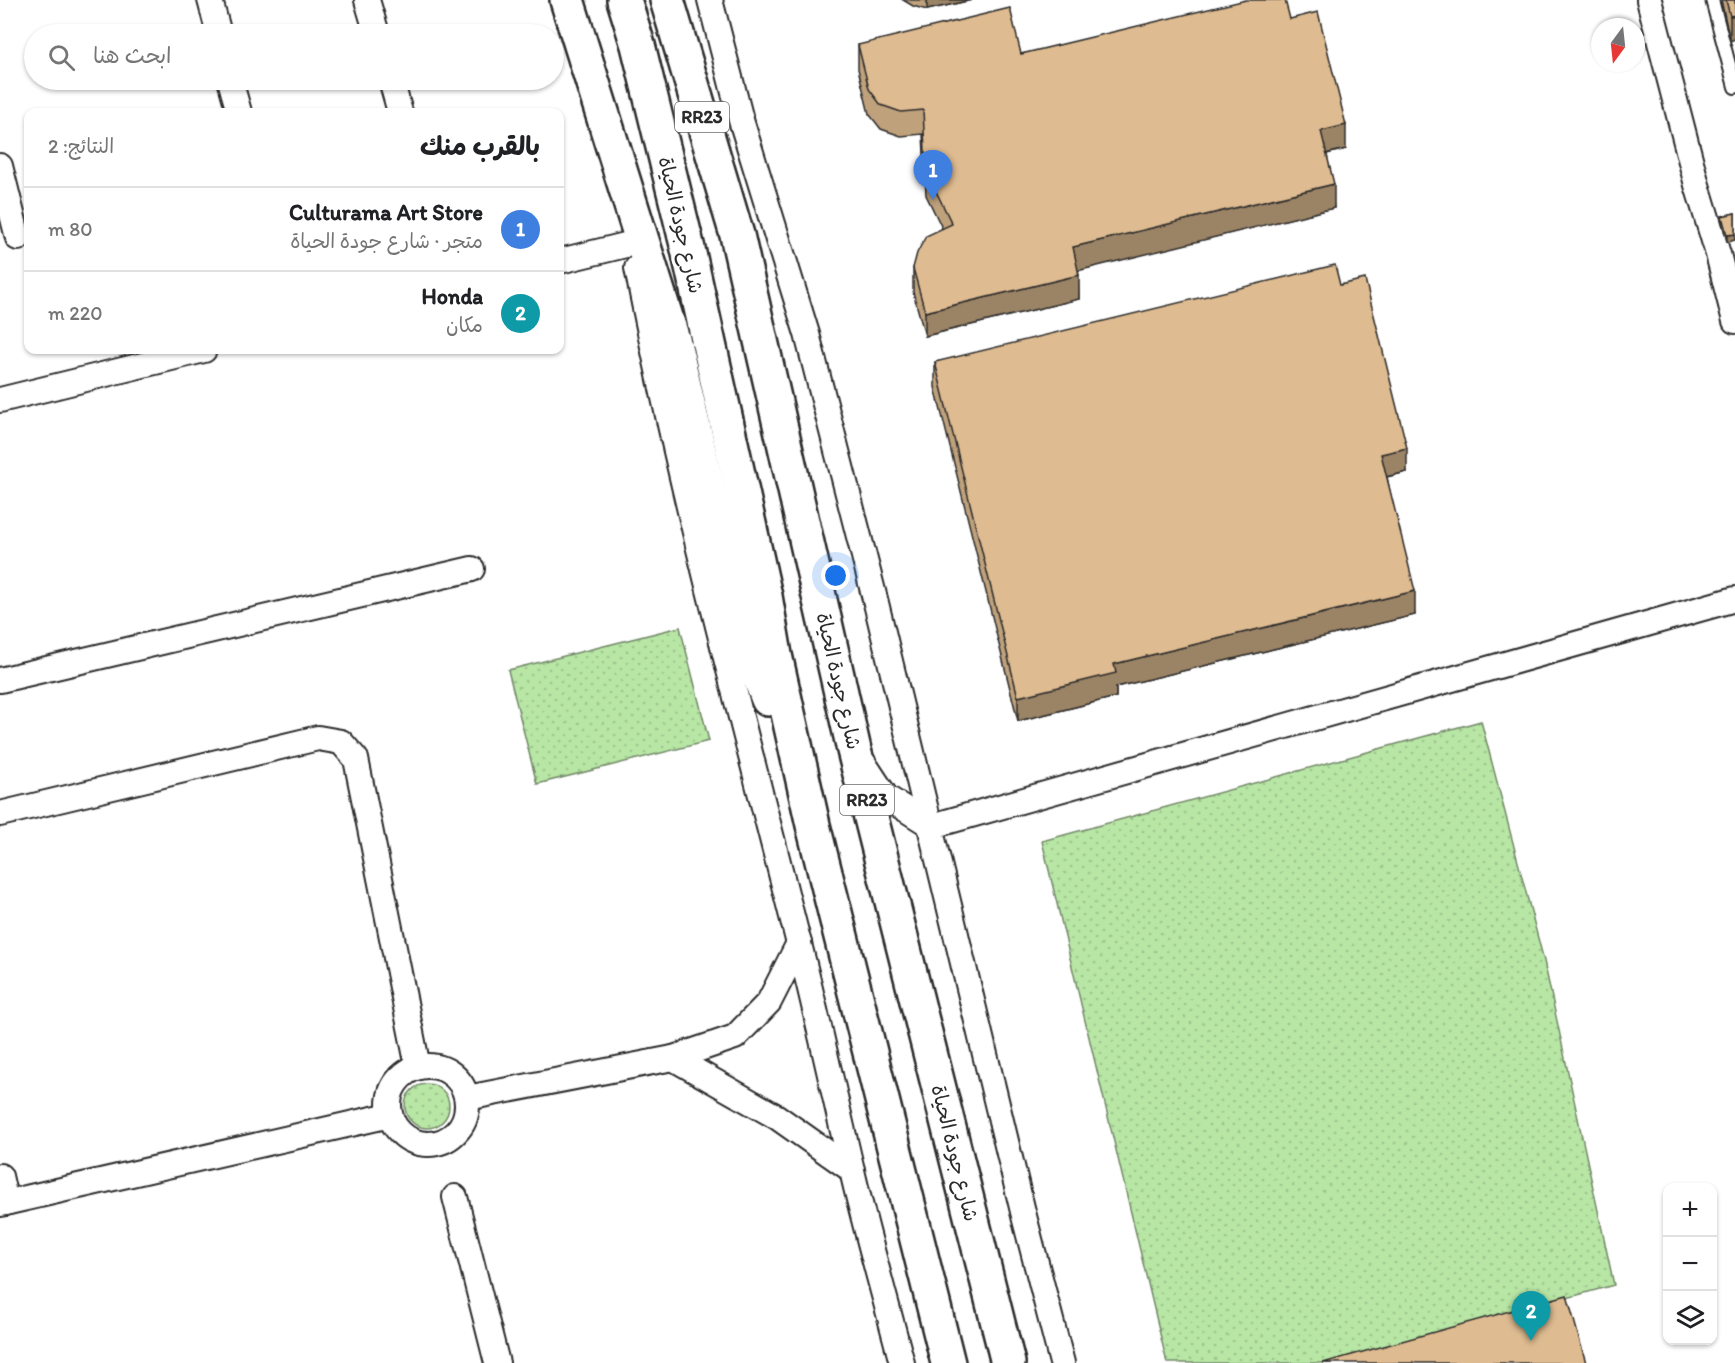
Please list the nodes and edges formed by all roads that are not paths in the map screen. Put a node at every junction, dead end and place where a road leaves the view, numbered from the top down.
1 (210, 0) edge
2 (367, 0) edge
3 (567, 0) edge
4 (624, 0) edge
5 (667, 0) edge
6 (686, 0) edge
7 (710, 0) edge
8 (1649, 0) edge
9 (1712, 0) edge
10 (216, 24) edge
11 (374, 24) edge
12 (1735, 87) edge
13 (233, 90) edge
14 (393, 90) edge
15 (238, 108) edge
16 (399, 108) edge
17 (0, 166) edge
18 (737, 235) junction
19 (15, 239) edge
20 (637, 242) junction
21 (564, 260) edge
22 (1735, 321) edge
23 (188, 354) edge
24 (0, 400) edge
25 (472, 569) dead end
26 (1735, 599) edge
27 (0, 680) edge
28 (854, 750) junction
29 (803, 777) junction
30 (0, 814) edge
31 (932, 826) junction
32 (799, 943) junction
33 (673, 1058) junction
34 (418, 1066) junction
35 (467, 1098) junction
36 (390, 1115) junction
37 (852, 1170) junction
38 (0, 1176) edge
39 (455, 1197) dead end
40 (3, 1204) edge
41 (497, 1363) edge
42 (902, 1363) edge
43 (948, 1363) edge
44 (1008, 1363) edge
45 (1062, 1363) edge

1 - 10 street
2 - 11 street
3 - 20 highway
4 - 29 highway, شارع جودة الحياة / RR23
5 - 18 highway, شارع جودة الحياة / RR23
6 - 18 highway
7 - 31 street
8 - 22 street
9 - 12 lane
13 - 15 street
14 - 16 street
17 - 19 street
18 - 28 highway, شارع جودة الحياة / RR23
20 - 21 street
20 - 29 highway
20 - 32 street
23 - 24 street
25 - 27 street
26 - 31 street
28 - 31 street
28 - 44 highway, شارع جودة الحياة / RR23
29 - 43 highway, شارع جودة الحياة / RR23
30 - 34 street
31 - 45 street
32 - 33 street
32 - 37 street
33 - 35 street
33 - 37 street
34 - 35 street
34 - 36 street
35 - 36 street
36 - 40 street
37 - 42 street
38 - 40 street
39 - 41 street

